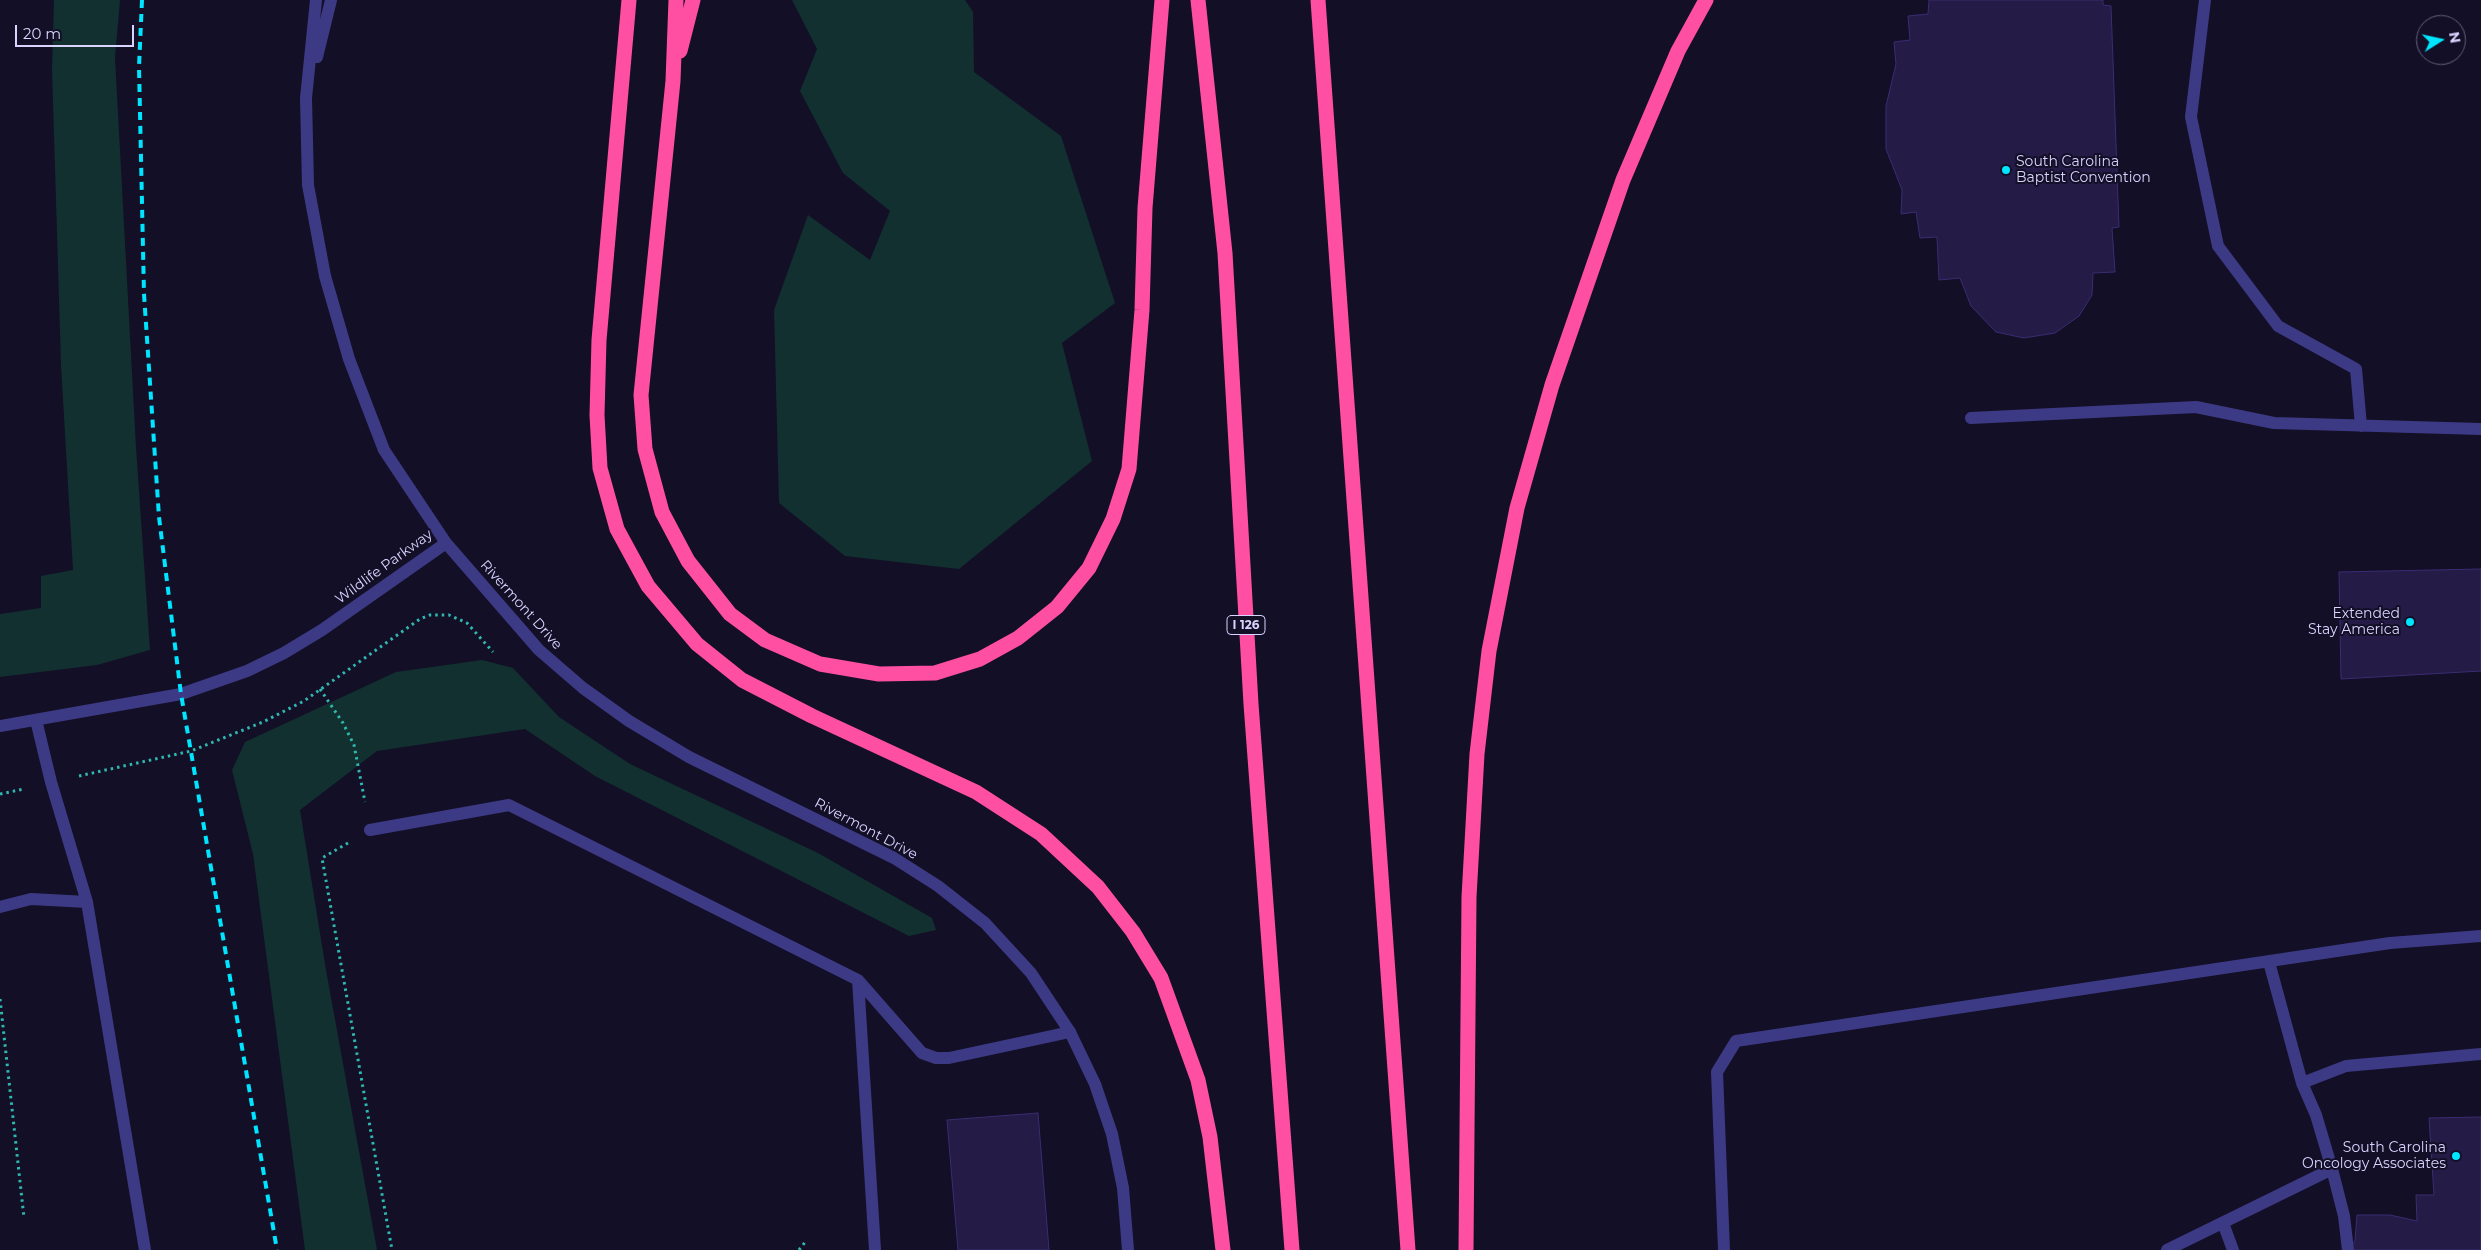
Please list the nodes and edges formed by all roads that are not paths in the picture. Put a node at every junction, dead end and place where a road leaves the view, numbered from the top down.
1 (316, 0) edge
2 (331, 0) edge
3 (628, 0) edge
4 (676, 0) edge
5 (693, 0) edge
6 (1162, 0) edge
7 (1198, 0) edge
8 (1318, 0) edge
9 (1706, 0) edge
10 (2204, 0) edge
11 (673, 82) junction
12 (306, 98) junction
13 (1971, 418) dead end
14 (2361, 426) junction
15 (2481, 429) edge
16 (446, 543) junction
17 (36, 720) junction
18 (0, 726) edge
19 (370, 830) road end
20 (87, 902) junction
21 (0, 907) edge
22 (2481, 936) edge
23 (2269, 962) junction
24 (858, 980) junction
25 (1070, 1032) junction
26 (2481, 1054) edge
27 (2302, 1083) junction
28 (2332, 1169) junction
29 (2223, 1223) junction
30 (145, 1250) edge
31 (876, 1250) edge
32 (1128, 1250) edge
33 (1223, 1250) edge
34 (1292, 1250) edge
35 (1408, 1250) edge
36 (1466, 1250) edge
37 (1724, 1250) edge
38 (2168, 1250) edge
39 (2233, 1250) edge
40 (2348, 1250) edge

1 - 12 street, Wildlife Parkway
2 - 12 street
3 - 33 highway
4 - 11 highway
5 - 11 highway
6 - 11 highway
7 - 34 highway, I 126
8 - 35 highway
9 - 36 highway
10 - 14 street
12 - 16 street, Wildlife Parkway
13 - 14 street
14 - 15 street
16 - 17 street, Wildlife Parkway
16 - 25 street, Rivermont Drive
17 - 18 street, Wildlife Parkway
17 - 20 street
19 - 24 street
20 - 21 street
20 - 30 street
22 - 23 street
23 - 27 street
23 - 37 street
24 - 25 street
24 - 31 street
25 - 32 street, Rivermont Drive
26 - 27 street
27 - 28 street
28 - 29 street
28 - 40 street
29 - 38 street
29 - 39 street

